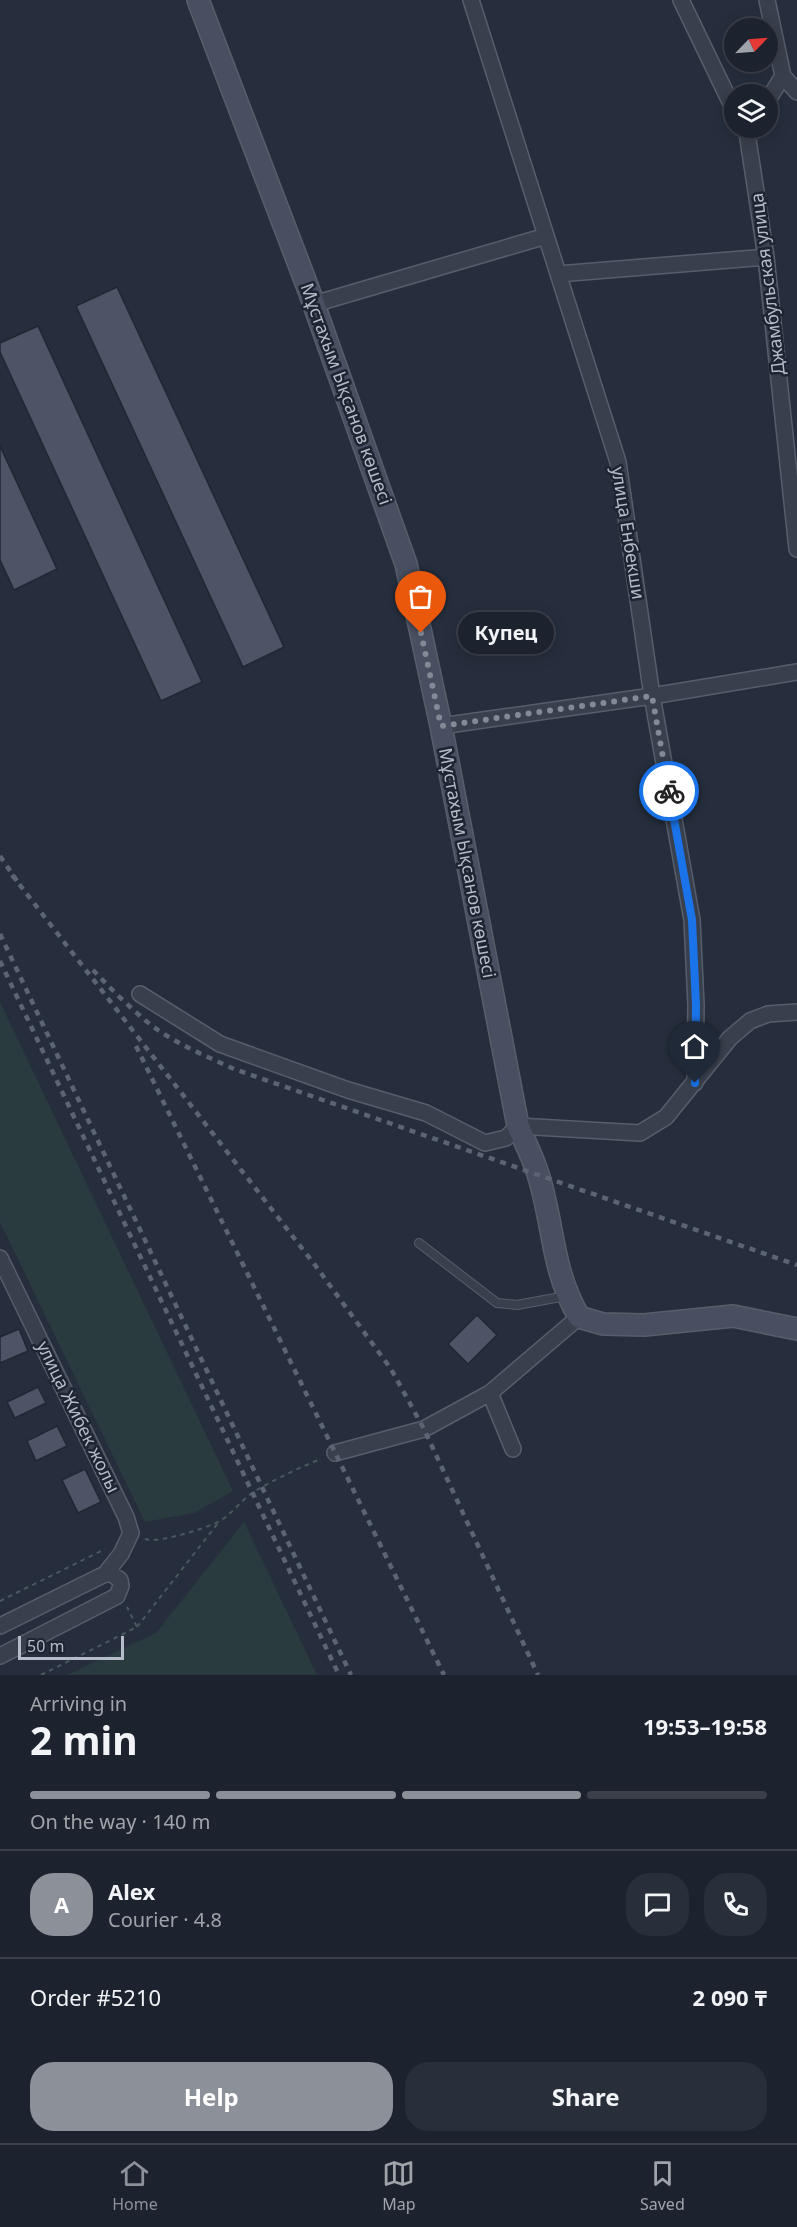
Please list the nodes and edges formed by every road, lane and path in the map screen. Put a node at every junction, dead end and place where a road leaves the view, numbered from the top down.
1 (198, 0) edge
2 (471, 0) edge
3 (681, 0) edge
4 (767, 0) edge
5 (783, 76) junction
6 (778, 84) edge
7 (724, 89) edge
8 (797, 92) edge
9 (748, 138) edge
10 (546, 236) junction
11 (766, 256) junction
12 (558, 274) junction
13 (314, 304) junction
14 (797, 549) edge
15 (797, 672) edge
16 (652, 696) junction
17 (441, 726) junction
18 (140, 994) dead end
19 (797, 1012) edge
20 (695, 1083) junction
21 (518, 1126) junction
22 (419, 1243) dead end
23 (0, 1258) edge
24 (567, 1296) junction
25 (579, 1317) junction
26 (797, 1329) edge
27 (490, 1393) junction
28 (513, 1449) dead end
29 (335, 1453) joint
30 (220, 1521) junction
31 (131, 1533) junction
32 (121, 1554) junction
33 (105, 1574) junction
34 (120, 1592) junction
35 (0, 1601) edge
36 (0, 1626) edge
37 (137, 1627) junction
38 (0, 1656) edge
39 (41, 1675) edge

1 - 13 main road, Мұстахым Ықсанов көшесі
2 - 10 street, улица Енбекши
3 - 7 street
4 - 5 street
5 - 6 street
5 - 8 street
9 - 11 street, Джамбульская улица
10 - 12 street, улица Енбекши
10 - 13 street
11 - 12 street
11 - 14 street, Джамбульская улица
12 - 16 street, улица Енбекши
13 - 17 main road, Мұстахым Ықсанов көшесі
15 - 16 street
16 - 17 street
16 - 20 street, улица Енбекши
17 - 21 main road, Мұстахым Ықсанов көшесі
18 - 21 street
19 - 20 street
20 - 21 street
21 - 24 main road, Мұстахым Ықсанов көшесі
22 - 24 lane
23 - 31 street, улица Жибек жолы
24 - 25 main road, Мұстахым Ықсанов көшесі
25 - 26 main road
25 - 27 street
27 - 28 street
27 - 29 street
29 - 30 path
30 - 31 path
30 - 37 path
31 - 32 street
32 - 33 street
32 - 35 path
33 - 34 street
33 - 36 street
34 - 37 path
34 - 38 street
37 - 39 path

